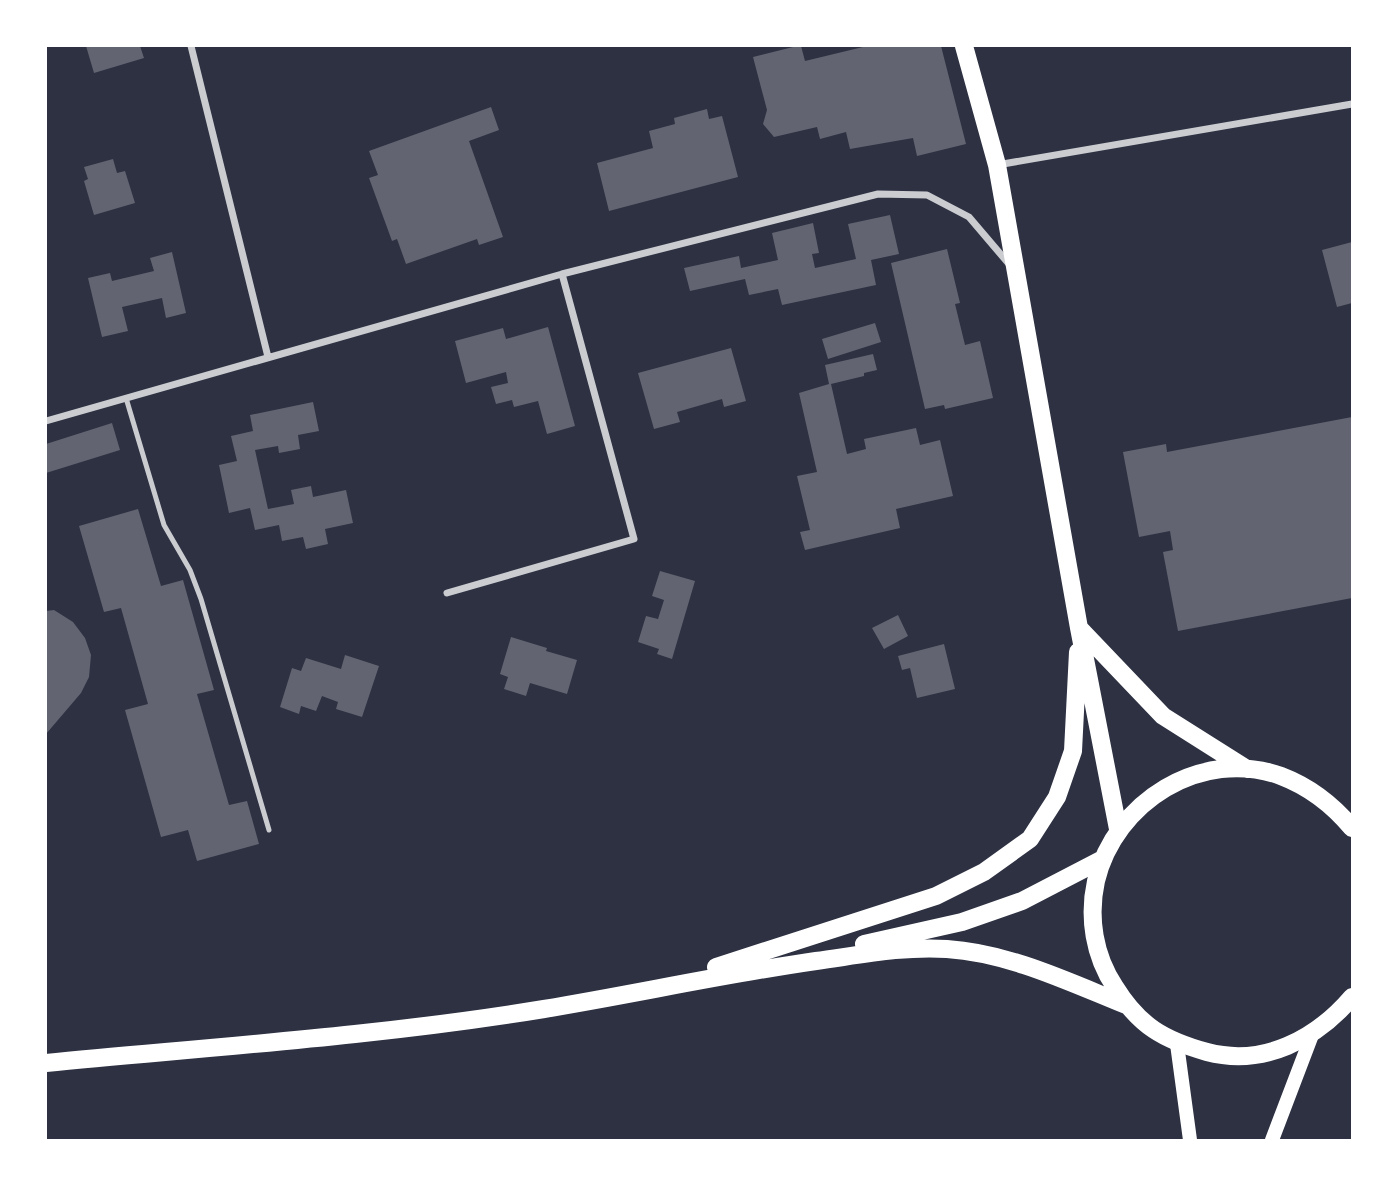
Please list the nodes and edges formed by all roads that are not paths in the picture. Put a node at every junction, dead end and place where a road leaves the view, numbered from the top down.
1 (191, 46) edge
2 (964, 46) edge
3 (1353, 104) edge
4 (997, 165) junction
5 (1014, 270) junction
6 (562, 274) junction
7 (268, 358) junction
8 (126, 398) junction
9 (46, 421) edge
10 (447, 593) dead end
11 (1079, 628) junction
12 (1247, 769) junction
13 (1353, 828) edge
14 (1118, 829) junction
15 (269, 830) dead end
16 (1101, 860) junction
17 (734, 973) junction
18 (652, 988) junction
19 (1353, 997) edge
20 (1126, 1004) junction
21 (1312, 1035) junction
22 (1177, 1044) junction
23 (46, 1063) edge
24 (1190, 1140) edge
25 (1272, 1140) edge

1 - 7 street
2 - 4 main road
3 - 4 street
4 - 5 main road
5 - 6 street
5 - 11 main road
6 - 7 street
6 - 10 street
7 - 8 street
8 - 9 street
8 - 15 lane
11 - 12 main road
11 - 14 main road
11 - 18 main road
12 - 13 main road
12 - 14 main road
14 - 16 main road
16 - 17 main road
16 - 20 main road
17 - 18 main road
17 - 20 main road
18 - 23 main road
19 - 21 main road
20 - 22 main road
21 - 22 main road
21 - 25 main road
22 - 24 main road

